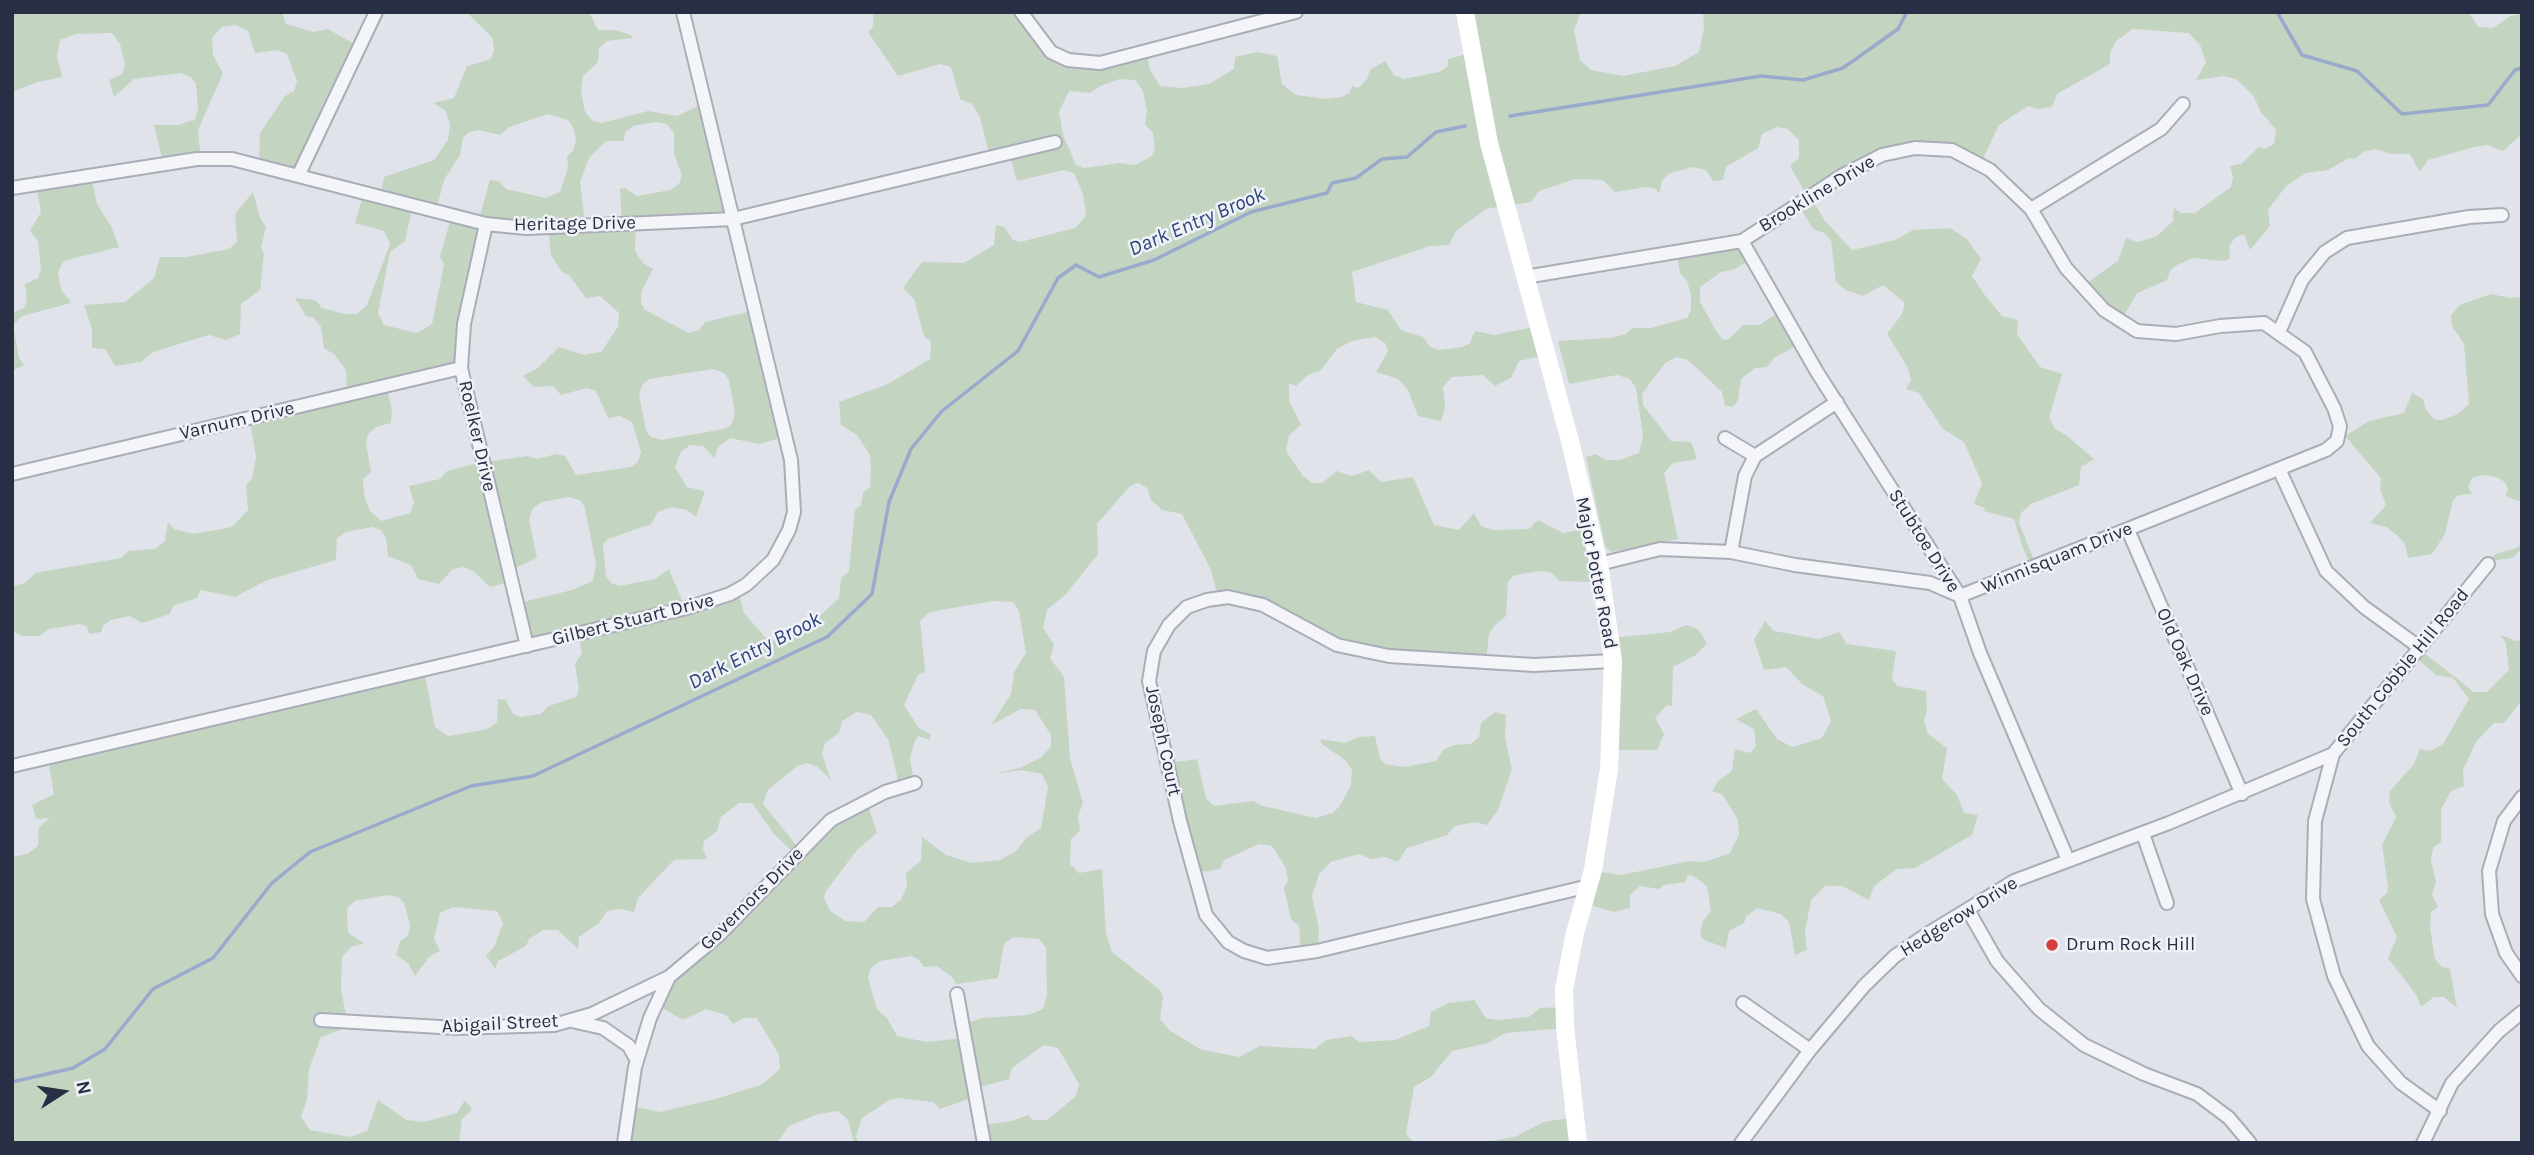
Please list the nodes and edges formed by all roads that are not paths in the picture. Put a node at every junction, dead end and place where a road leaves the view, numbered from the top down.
1 (376, 12) edge
2 (683, 12) edge
3 (1021, 12) edge
4 (1296, 12) edge
5 (1465, 12) edge
6 (2183, 104) dead end
7 (1055, 142) dead end
8 (299, 174) junction
9 (12, 188) edge
10 (2031, 209) junction
11 (2502, 215) dead end
12 (733, 219) junction
13 (486, 224) junction
14 (1742, 241) junction
15 (1525, 277) junction
16 (2279, 332) junction
17 (461, 368) junction
18 (1837, 402) junction
19 (1724, 438) dead end
20 (2337, 441) joint
21 (1755, 456) junction
22 (2278, 469) junction
23 (12, 474) edge
24 (2128, 530) junction
25 (1731, 552) junction
26 (1599, 564) junction
27 (2488, 564) dead end
28 (1960, 596) junction
29 (527, 646) junction
30 (2419, 647) junction
31 (1613, 661) junction
32 (2333, 754) junction
33 (12, 766) edge
34 (915, 783) dead end
35 (2242, 794) junction
36 (2522, 797) edge
37 (2143, 834) junction
38 (2068, 860) junction
39 (1589, 886) junction
40 (2167, 903) dead end
41 (1968, 910) junction
42 (2522, 976) edge
43 (669, 977) junction
44 (957, 994) dead end
45 (1743, 1003) dead end
46 (2522, 1012) edge
47 (321, 1020) dead end
48 (569, 1020) junction
49 (1810, 1050) junction
50 (637, 1061) junction
51 (2440, 1111) junction
52 (624, 1143) edge
53 (984, 1143) edge
54 (1578, 1143) edge
55 (1741, 1143) edge
56 (2250, 1143) edge
57 (2423, 1143) edge

1 - 8 street
2 - 12 street, Gilbert Stuart Drive
3 - 4 street
5 - 15 street, Major Potter Road
6 - 10 street
7 - 12 street, Heritage Drive
8 - 9 street, Heritage Drive
8 - 13 street, Heritage Drive
10 - 14 street, Brookline Drive
10 - 16 street, Brookline Drive
11 - 16 street
12 - 13 street, Heritage Drive
12 - 29 street, Gilbert Stuart Drive
13 - 17 street, Roelker Drive
14 - 15 street, Brookline Drive
14 - 18 street, Stubtoe Drive
15 - 26 street, Major Potter Road
16 - 20 street, Brookline Drive
17 - 23 street, Varnum Drive
17 - 29 street, Roelker Drive
18 - 21 street
18 - 28 street, Stubtoe Drive
19 - 21 street
20 - 22 street, Winnisquam Drive
21 - 25 street
22 - 24 street, Winnisquam Drive
22 - 30 street
24 - 28 street, Winnisquam Drive
24 - 35 street, Old Oak Drive
25 - 26 street, Winnisquam Drive
25 - 28 street, Winnisquam Drive
26 - 31 street, Major Potter Road
27 - 30 street, South Cobble Hill Road
28 - 38 street, Stubtoe Drive
29 - 33 street, Gilbert Stuart Drive
30 - 32 street, South Cobble Hill Road
31 - 39 street, Major Potter Road
31 - 39 street, Joseph Court
32 - 35 street, Hedgerow Drive
32 - 51 street, South Cobble Hill Road
34 - 43 street, Governors Drive
35 - 37 street, Hedgerow Drive
36 - 42 street
37 - 38 street, Hedgerow Drive
37 - 40 street
38 - 41 street, Hedgerow Drive
39 - 54 street, Major Potter Road
41 - 49 street, Hedgerow Drive
41 - 56 street
43 - 48 street, Abigail Street
43 - 50 street, Governors Drive
44 - 53 street
45 - 49 street
46 - 51 street
47 - 48 street, Abigail Street
48 - 50 street
49 - 55 street, Hedgerow Drive
50 - 52 street, Governors Drive
51 - 57 street

